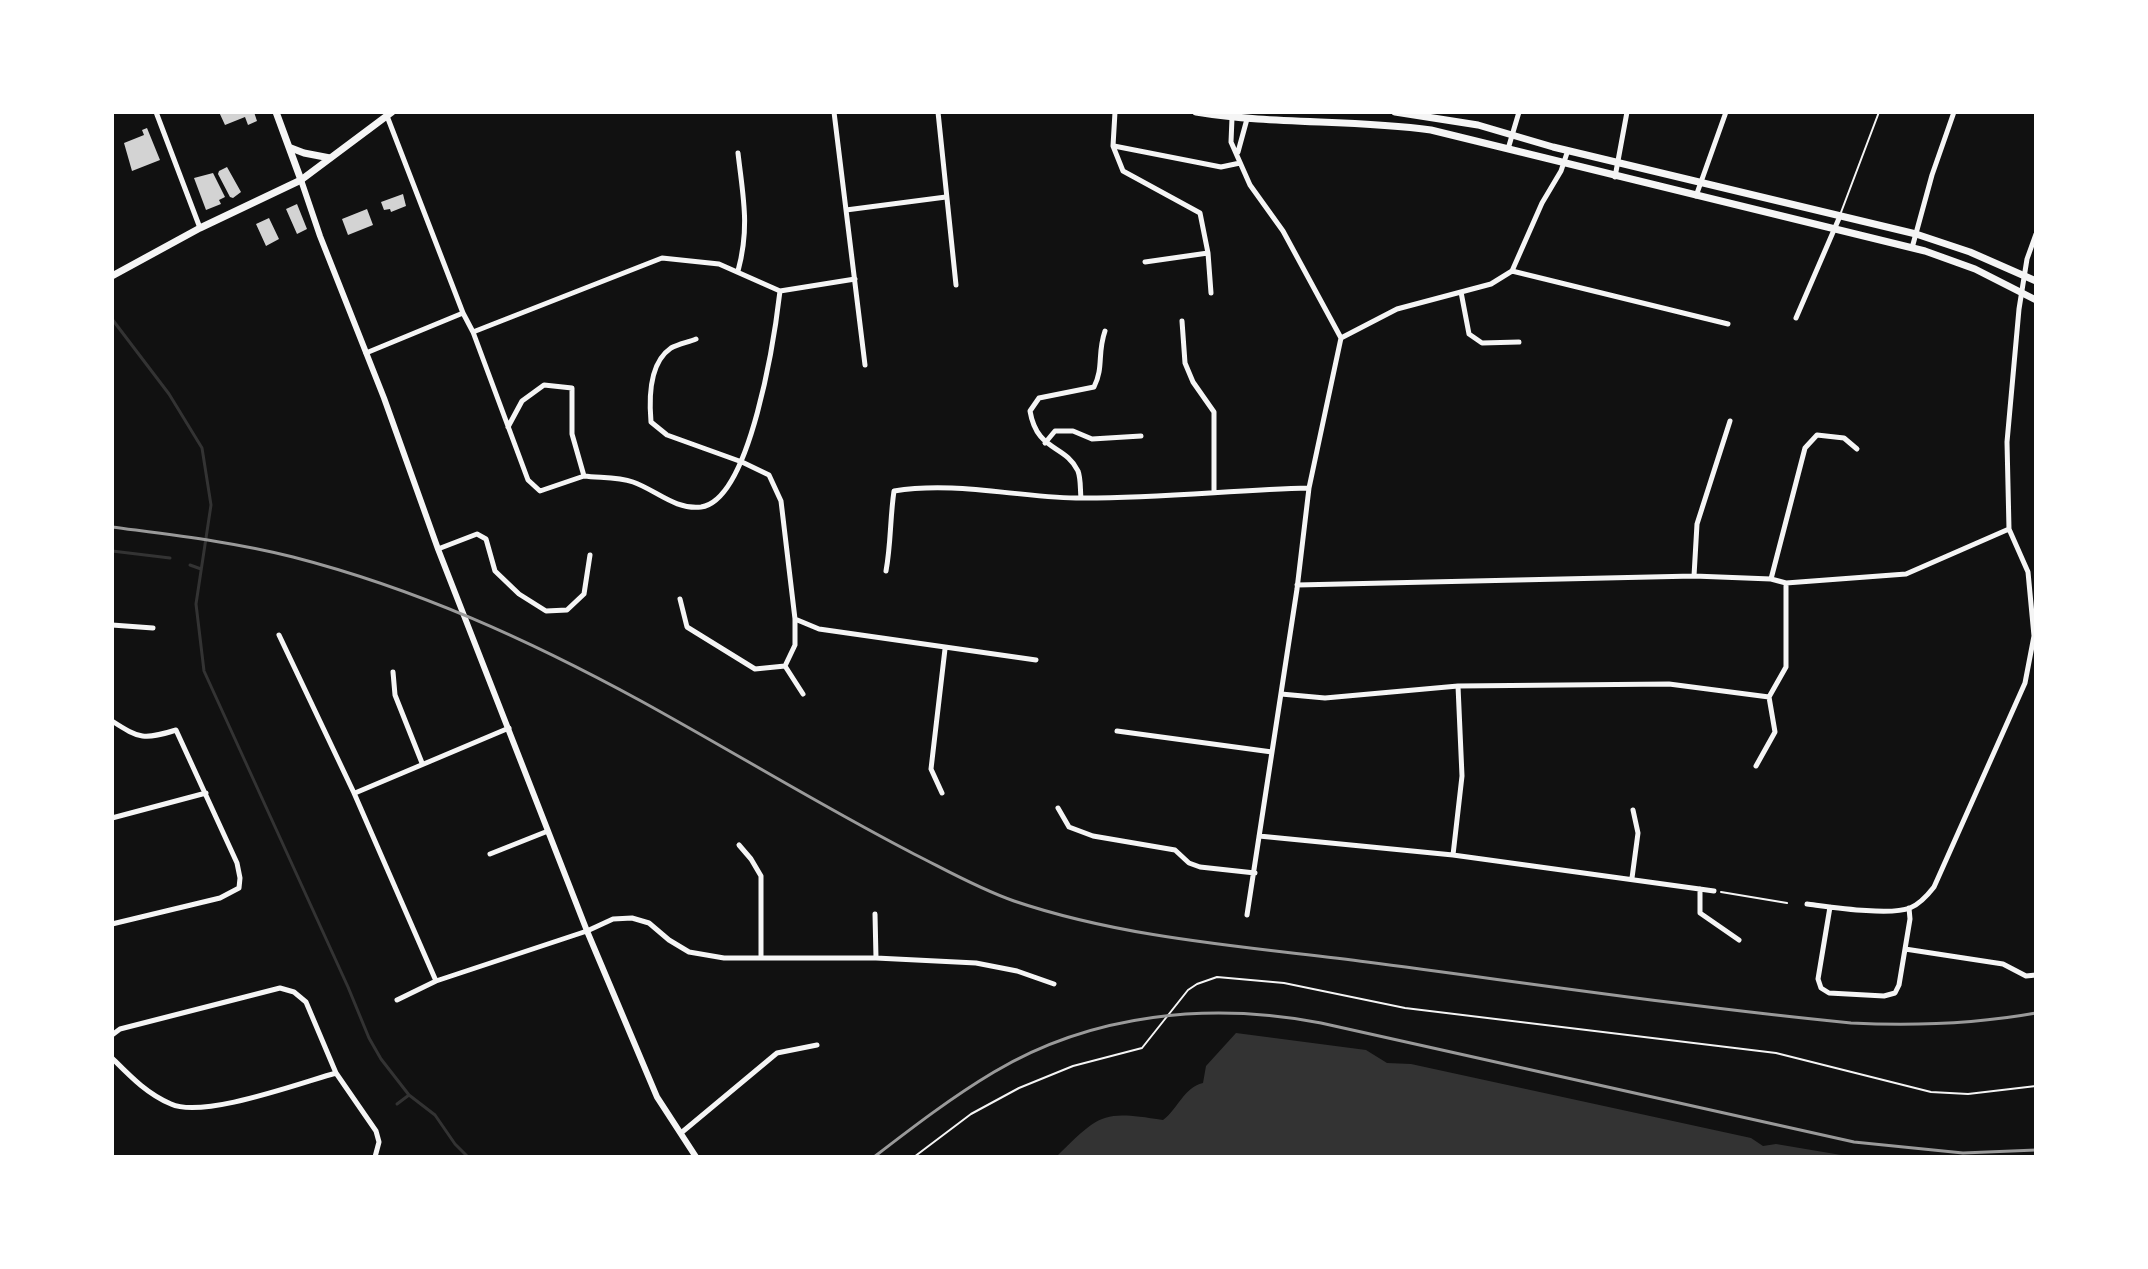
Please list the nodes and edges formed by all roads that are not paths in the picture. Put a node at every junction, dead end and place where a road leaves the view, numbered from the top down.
1 (156, 112) edge
2 (276, 112) edge
3 (834, 112) edge
4 (938, 112) edge
5 (1115, 112) edge
6 (1196, 112) edge
7 (1395, 112) edge
8 (1519, 112) edge
9 (1627, 112) edge
10 (1726, 112) edge
11 (1879, 112) edge
12 (1954, 112) edge
13 (391, 113) edge
14 (1235, 115) edge
15 (1246, 116) edge
16 (1512, 135) junction
17 (1113, 146) junction
18 (291, 148) junction
19 (1507, 149) junction
20 (1568, 150) junction
21 (738, 153) dead end
22 (1238, 153) junction
23 (330, 158) junction
24 (1240, 163) junction
25 (1618, 163) junction
26 (1564, 164) junction
27 (1615, 177) junction
28 (301, 180) junction
29 (1701, 182) junction
30 (946, 197) junction
31 (1696, 197) junction
32 (846, 210) junction
33 (1840, 216) junction
34 (200, 228) junction
35 (1834, 229) junction
36 (1916, 234) junction
37 (2036, 234) edge
38 (1912, 248) junction
39 (1208, 253) junction
40 (1145, 262) dead end
41 (738, 271) junction
42 (1512, 271) junction
43 (112, 276) edge
44 (2024, 276) junction
45 (855, 279) junction
46 (2036, 281) edge
47 (956, 285) dead end
48 (780, 291) junction
49 (1461, 292) junction
50 (2022, 292) junction
51 (1211, 293) dead end
52 (2036, 300) edge
53 (463, 313) junction
54 (1796, 318) dead end
55 (1182, 321) dead end
56 (1728, 324) dead end
57 (1105, 331) dead end
58 (473, 332) junction
59 (1341, 338) junction
60 (696, 339) dead end
61 (1519, 342) dead end
62 (366, 353) junction
63 (865, 365) dead end
64 (1730, 421) dead end
65 (508, 427) junction
66 (1141, 436) dead end
67 (1045, 443) junction
68 (1857, 449) dead end
69 (742, 462) junction
70 (584, 476) junction
71 (1309, 488) junction
72 (1214, 492) junction
73 (1081, 498) junction
74 (2009, 529) junction
75 (438, 549) junction
76 (590, 555) dead end
77 (886, 571) dead end
78 (1694, 576) junction
79 (1771, 579) junction
80 (1786, 583) junction
81 (1297, 585) junction
82 (680, 599) dead end
83 (795, 619) junction
84 (112, 625) edge
85 (153, 628) dead end
86 (279, 635) dead end
87 (945, 649) junction
88 (1036, 660) dead end
89 (785, 666) junction
90 (393, 672) dead end
91 (1458, 686) junction
92 (803, 694) dead end
93 (1281, 694) junction
94 (1769, 697) junction
95 (112, 721) edge
96 (509, 728) junction
97 (1117, 731) dead end
98 (1272, 752) junction
99 (422, 763) junction
100 (1756, 766) dead end
101 (206, 793) junction
102 (354, 793) junction
103 (942, 793) dead end
104 (1058, 808) dead end
105 (1633, 810) dead end
106 (112, 818) edge
107 (548, 831) junction
108 (1259, 836) junction
109 (739, 845) dead end
110 (490, 854) dead end
111 (1453, 855) junction
112 (1255, 873) junction
113 (1632, 878) junction
114 (1700, 889) junction
115 (1714, 891) road end
116 (1807, 904) dead end
117 (1830, 907) junction
118 (1909, 908) junction
119 (875, 914) dead end
120 (1247, 915) dead end
121 (112, 924) edge
122 (587, 931) junction
123 (1739, 940) dead end
124 (1905, 949) junction
125 (761, 958) junction
126 (876, 958) junction
127 (2036, 975) edge
128 (436, 981) junction
129 (1054, 984) dead end
130 (397, 1000) dead end
131 (112, 1035) edge
132 (817, 1045) dead end
133 (112, 1058) edge
134 (336, 1073) junction
135 (681, 1133) junction
136 (377, 1156) edge
137 (696, 1157) edge

1 - 34 street
2 - 18 main road
3 - 32 street
4 - 30 street
5 - 17 street
6 - 14 main road
7 - 16 main road
8 - 16 street
9 - 25 street
10 - 29 street
11 - 33 lane
12 - 36 street
13 - 23 main road
13 - 53 street
14 - 15 main road
14 - 22 street
15 - 19 main road
15 - 22 street
16 - 19 street
16 - 20 main road
17 - 24 street
17 - 39 street
18 - 23 main road
18 - 28 main road
19 - 26 main road
20 - 25 main road
20 - 26 street
21 - 41 street
22 - 24 street
23 - 28 main road
24 - 59 street
25 - 27 street
25 - 29 main road
26 - 27 main road
26 - 42 street
27 - 31 main road
28 - 34 main road
28 - 62 street
29 - 31 street
29 - 33 main road
30 - 32 street
30 - 47 street
31 - 35 main road
32 - 45 street
33 - 35 street
33 - 36 main road
34 - 43 main road
35 - 38 main road
35 - 54 street
36 - 38 street
36 - 44 main road
37 - 44 street
38 - 50 main road
39 - 40 street
39 - 51 street
41 - 48 street
41 - 58 street
42 - 49 street
42 - 56 street
44 - 46 main road
44 - 50 street
45 - 48 street
45 - 63 street
48 - 69 street
49 - 59 street
49 - 61 street
50 - 52 main road
50 - 74 street
53 - 58 street
53 - 62 street
55 - 72 street
57 - 67 street
58 - 65 street
59 - 71 street
60 - 69 street
62 - 75 street
64 - 78 street
65 - 70 street
65 - 70 street
66 - 67 street
67 - 73 street
68 - 79 street
69 - 70 street
69 - 83 street
71 - 72 street
71 - 81 street
72 - 73 street
73 - 77 street
74 - 80 street
74 - 118 street
75 - 76 street
75 - 96 street
78 - 79 street
78 - 81 street
79 - 80 street
80 - 94 street
81 - 93 street
82 - 89 street
83 - 87 street
83 - 89 street
84 - 85 street
86 - 102 street
87 - 88 street
87 - 103 street
89 - 92 street
90 - 99 street
91 - 93 street
91 - 94 street
91 - 111 street
93 - 98 street
94 - 100 street
95 - 101 street
96 - 99 street
96 - 107 street
97 - 98 street
98 - 108 street
99 - 102 street
101 - 106 street
101 - 121 street
102 - 128 street
104 - 112 street
105 - 113 street
107 - 110 street
107 - 122 street
108 - 111 street
108 - 112 street
109 - 125 street
111 - 113 street
112 - 120 street
113 - 114 street
114 - 115 street
114 - 123 street
116 - 117 street
117 - 118 street
117 - 124 street
118 - 124 street
119 - 126 street
122 - 125 street
122 - 128 street
122 - 135 street
124 - 127 street
125 - 126 street
126 - 129 street
128 - 130 street
131 - 134 street
132 - 135 street
133 - 134 street
134 - 136 street
135 - 137 street

